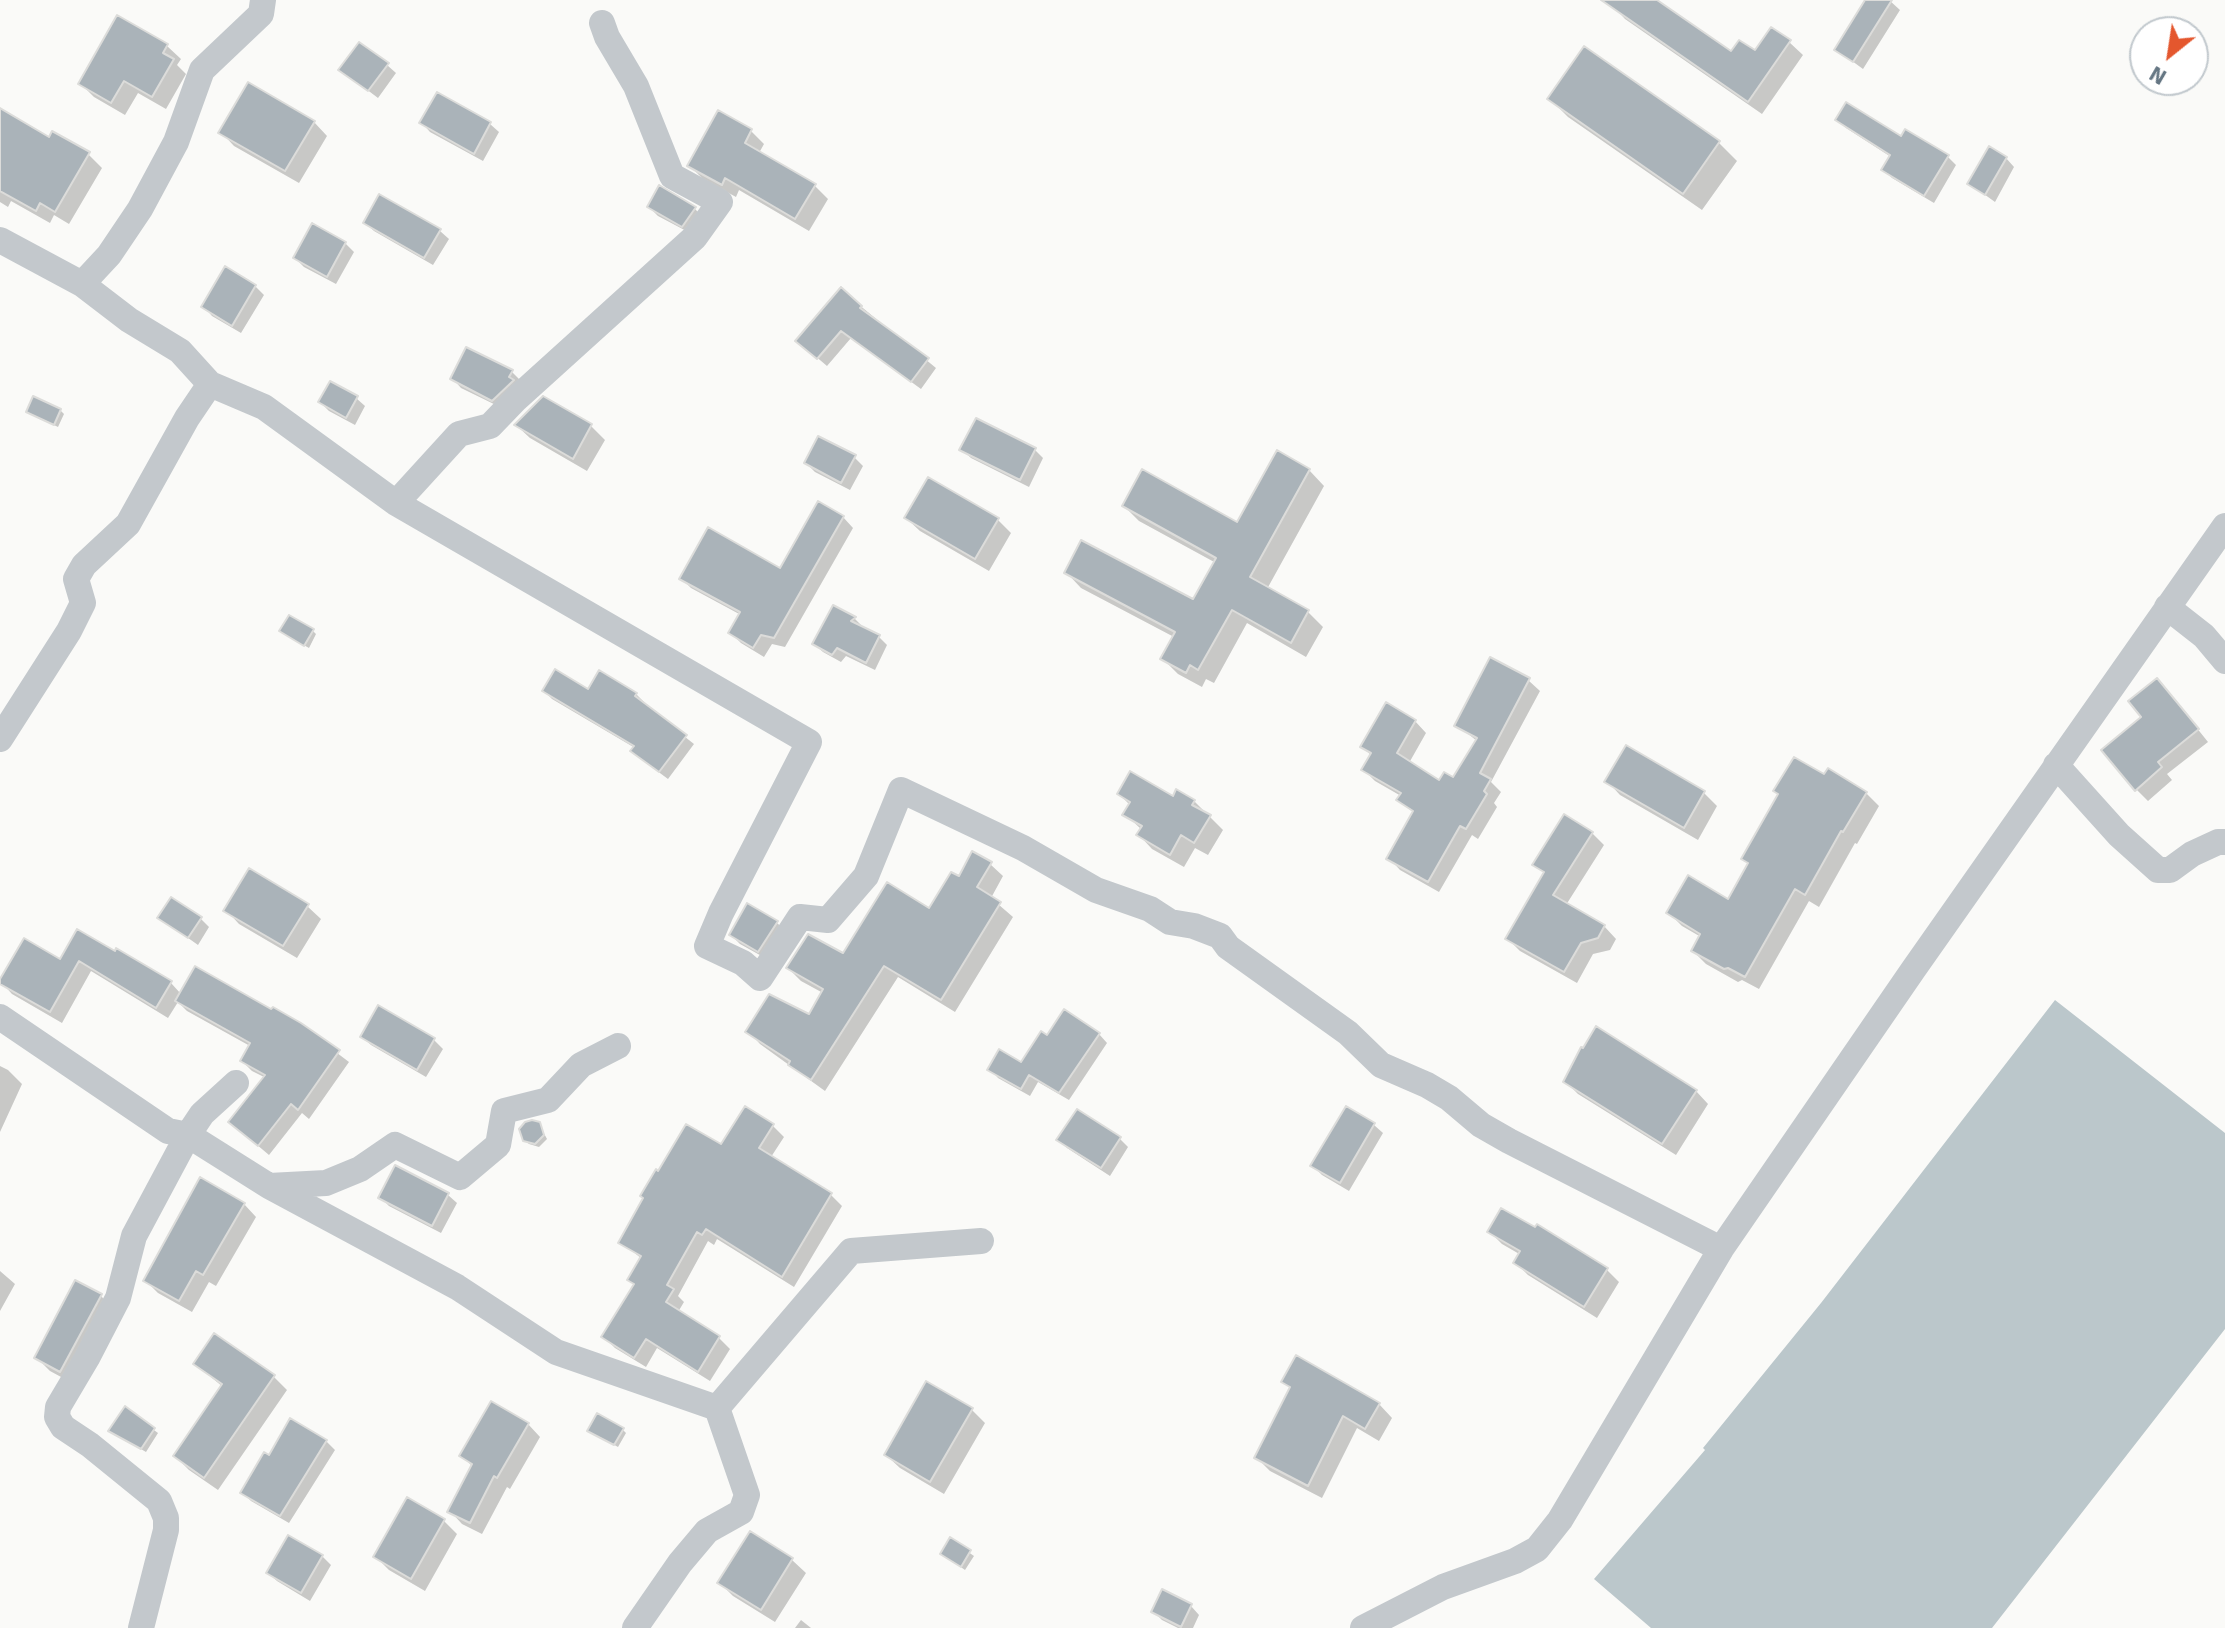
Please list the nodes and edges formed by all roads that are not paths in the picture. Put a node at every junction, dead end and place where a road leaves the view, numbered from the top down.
1 (263, 0) edge
2 (602, 23) dead end
3 (0, 240) edge
4 (82, 284) junction
5 (210, 384) junction
6 (396, 503) junction
7 (2225, 526) edge
8 (2167, 607) junction
9 (2225, 661) edge
10 (0, 739) edge
11 (2056, 765) junction
12 (2225, 842) edge
13 (0, 1017) edge
14 (618, 1046) dead end
15 (236, 1083) dead end
16 (188, 1135) junction
17 (269, 1186) junction
18 (981, 1241) dead end
19 (1721, 1249) junction
20 (717, 1408) junction
21 (141, 1628) edge
22 (635, 1628) edge
23 (1363, 1628) edge

1 - 4 street
2 - 6 street
3 - 4 street
4 - 5 street
5 - 6 street
5 - 10 street
6 - 19 street
7 - 8 street
8 - 9 street
8 - 11 street
11 - 12 street
11 - 19 street
13 - 16 street
14 - 17 street
15 - 16 street
16 - 17 street
16 - 21 street
17 - 20 street
18 - 20 street
19 - 23 street
20 - 22 street

